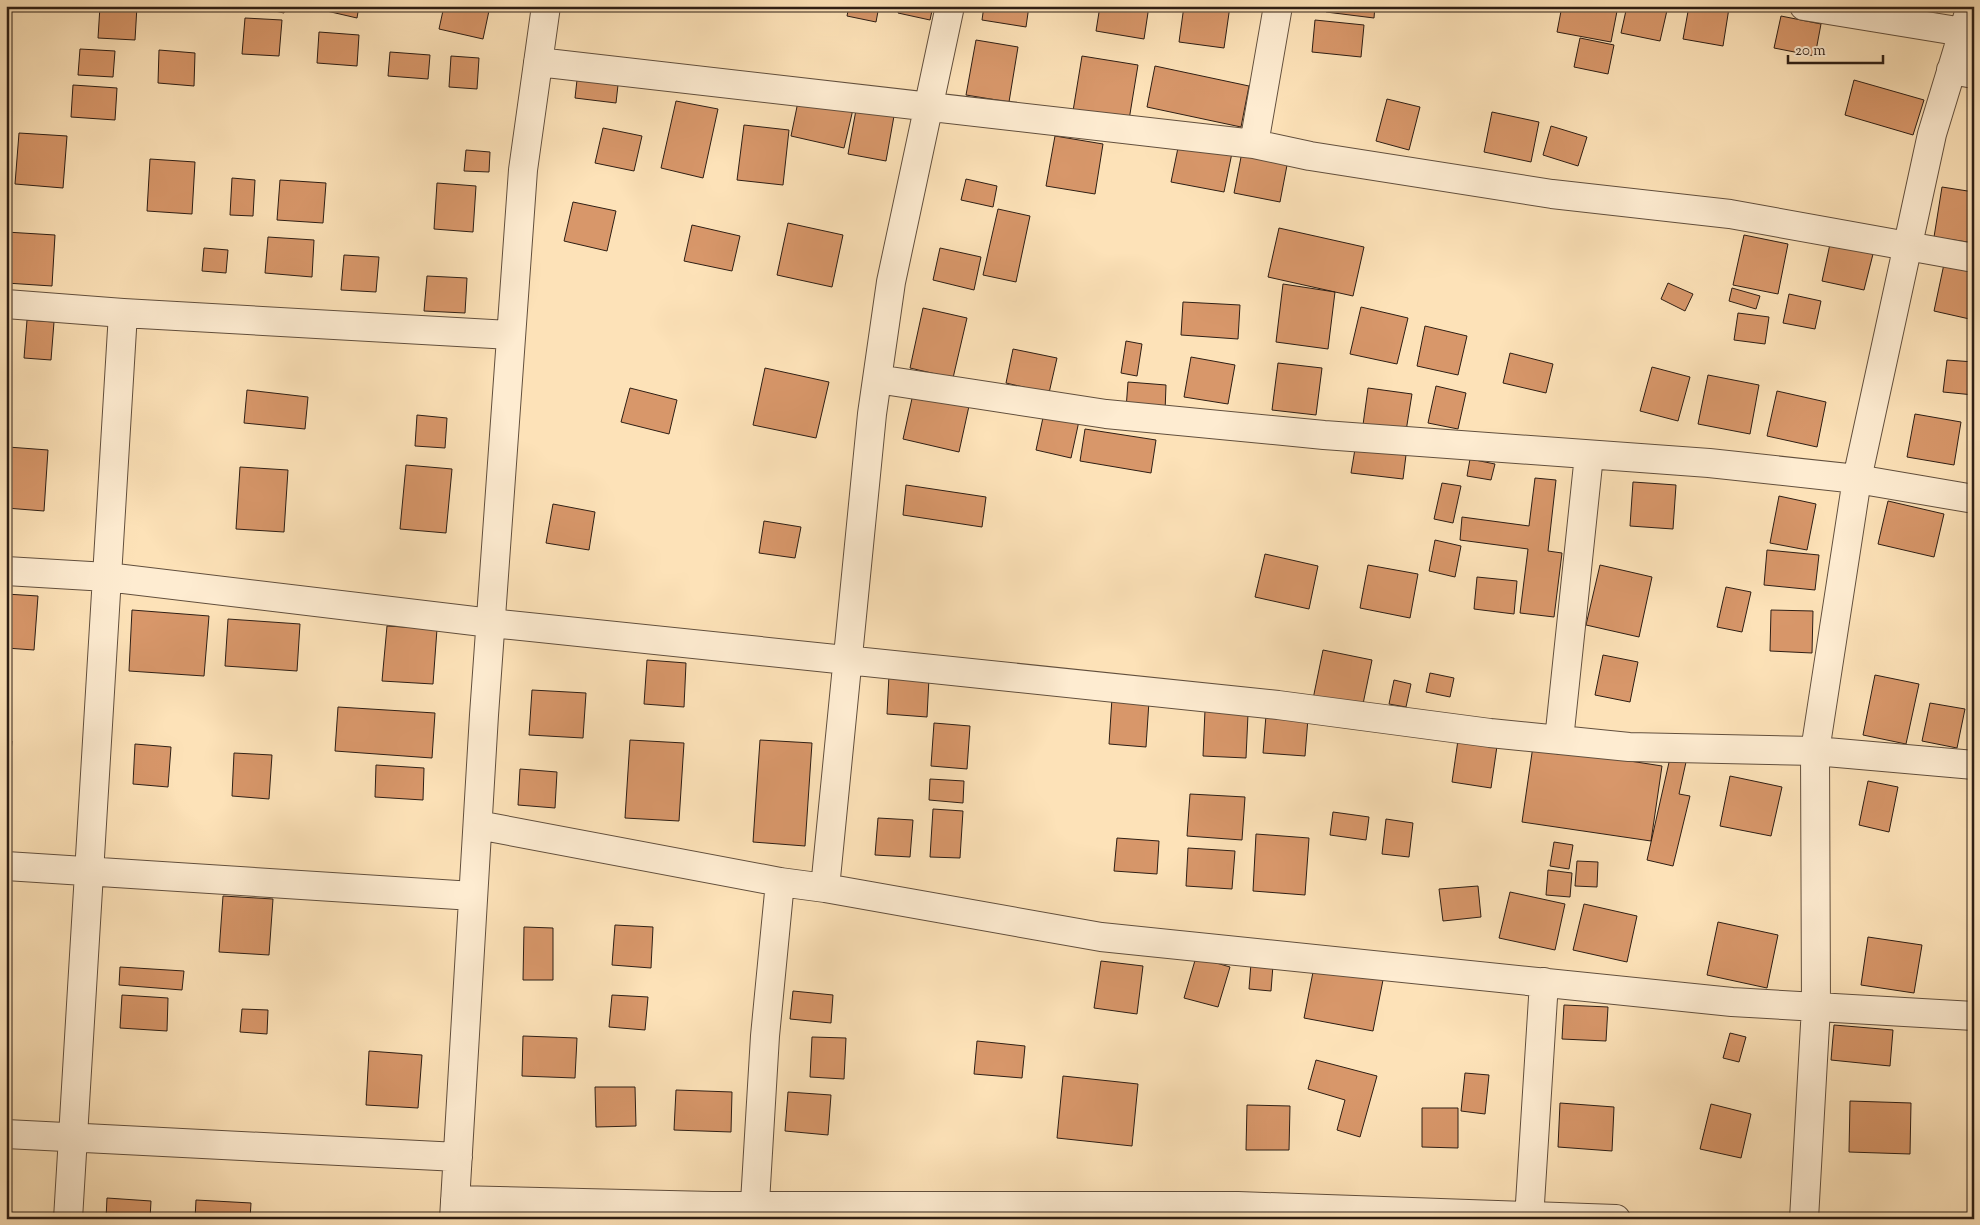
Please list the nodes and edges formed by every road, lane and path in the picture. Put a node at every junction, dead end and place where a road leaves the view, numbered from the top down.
1 (546, 6) edge
2 (950, 6) edge
3 (1278, 6) edge
4 (1804, 6) edge
5 (1971, 6) edge
6 (1963, 32) junction
7 (538, 62) junction
8 (1963, 72) edge
9 (929, 106) junction
10 (1254, 144) junction
11 (1907, 248) junction
12 (1974, 258) edge
13 (6, 304) edge
14 (123, 313) junction
15 (511, 335) junction
16 (877, 379) junction
17 (1590, 454) junction
18 (1857, 480) junction
19 (1974, 499) edge
20 (6, 571) edge
21 (107, 578) junction
22 (491, 623) junction
23 (848, 660) junction
24 (1559, 740) junction
25 (1815, 751) junction
26 (1974, 766) edge
27 (478, 825) junction
28 (6, 866) edge
29 (89, 870) junction
30 (780, 882) junction
31 (825, 888) junction
32 (473, 896) junction
33 (1544, 982) junction
34 (1816, 1007) junction
35 (1974, 1016) edge
36 (6, 1134) edge
37 (73, 1137) junction
38 (458, 1157) junction
39 (455, 1209) edge
40 (755, 1212) edge
41 (1238, 1212) edge
42 (1132, 1213) edge
43 (1529, 1217) edge
44 (68, 1219) edge
45 (1616, 1219) edge
46 (1804, 1219) edge

1 - 7 street
2 - 9 street
3 - 10 street
4 - 6 street
5 - 6 street
6 - 8 street
7 - 9 street
7 - 15 street
8 - 11 street
9 - 10 street
9 - 16 street
10 - 11 street
11 - 12 street
11 - 18 street
13 - 14 street
14 - 15 street
14 - 21 street
15 - 22 street
16 - 17 street
16 - 23 street
17 - 18 street
17 - 24 street
18 - 19 street
18 - 25 street
20 - 21 street
21 - 22 street
21 - 29 street
22 - 23 street
22 - 27 street
23 - 24 street
23 - 31 street
24 - 25 street
25 - 26 street
25 - 34 street
27 - 30 street
27 - 32 street
28 - 29 street
29 - 32 street
29 - 37 street
30 - 31 street
30 - 40 street
31 - 33 street
32 - 38 street
33 - 34 street
33 - 43 street
34 - 35 street
34 - 46 street
36 - 37 street
37 - 38 street
37 - 44 street
38 - 39 street
39 - 40 street
40 - 42 street
41 - 42 street
41 - 43 street
43 - 45 street

